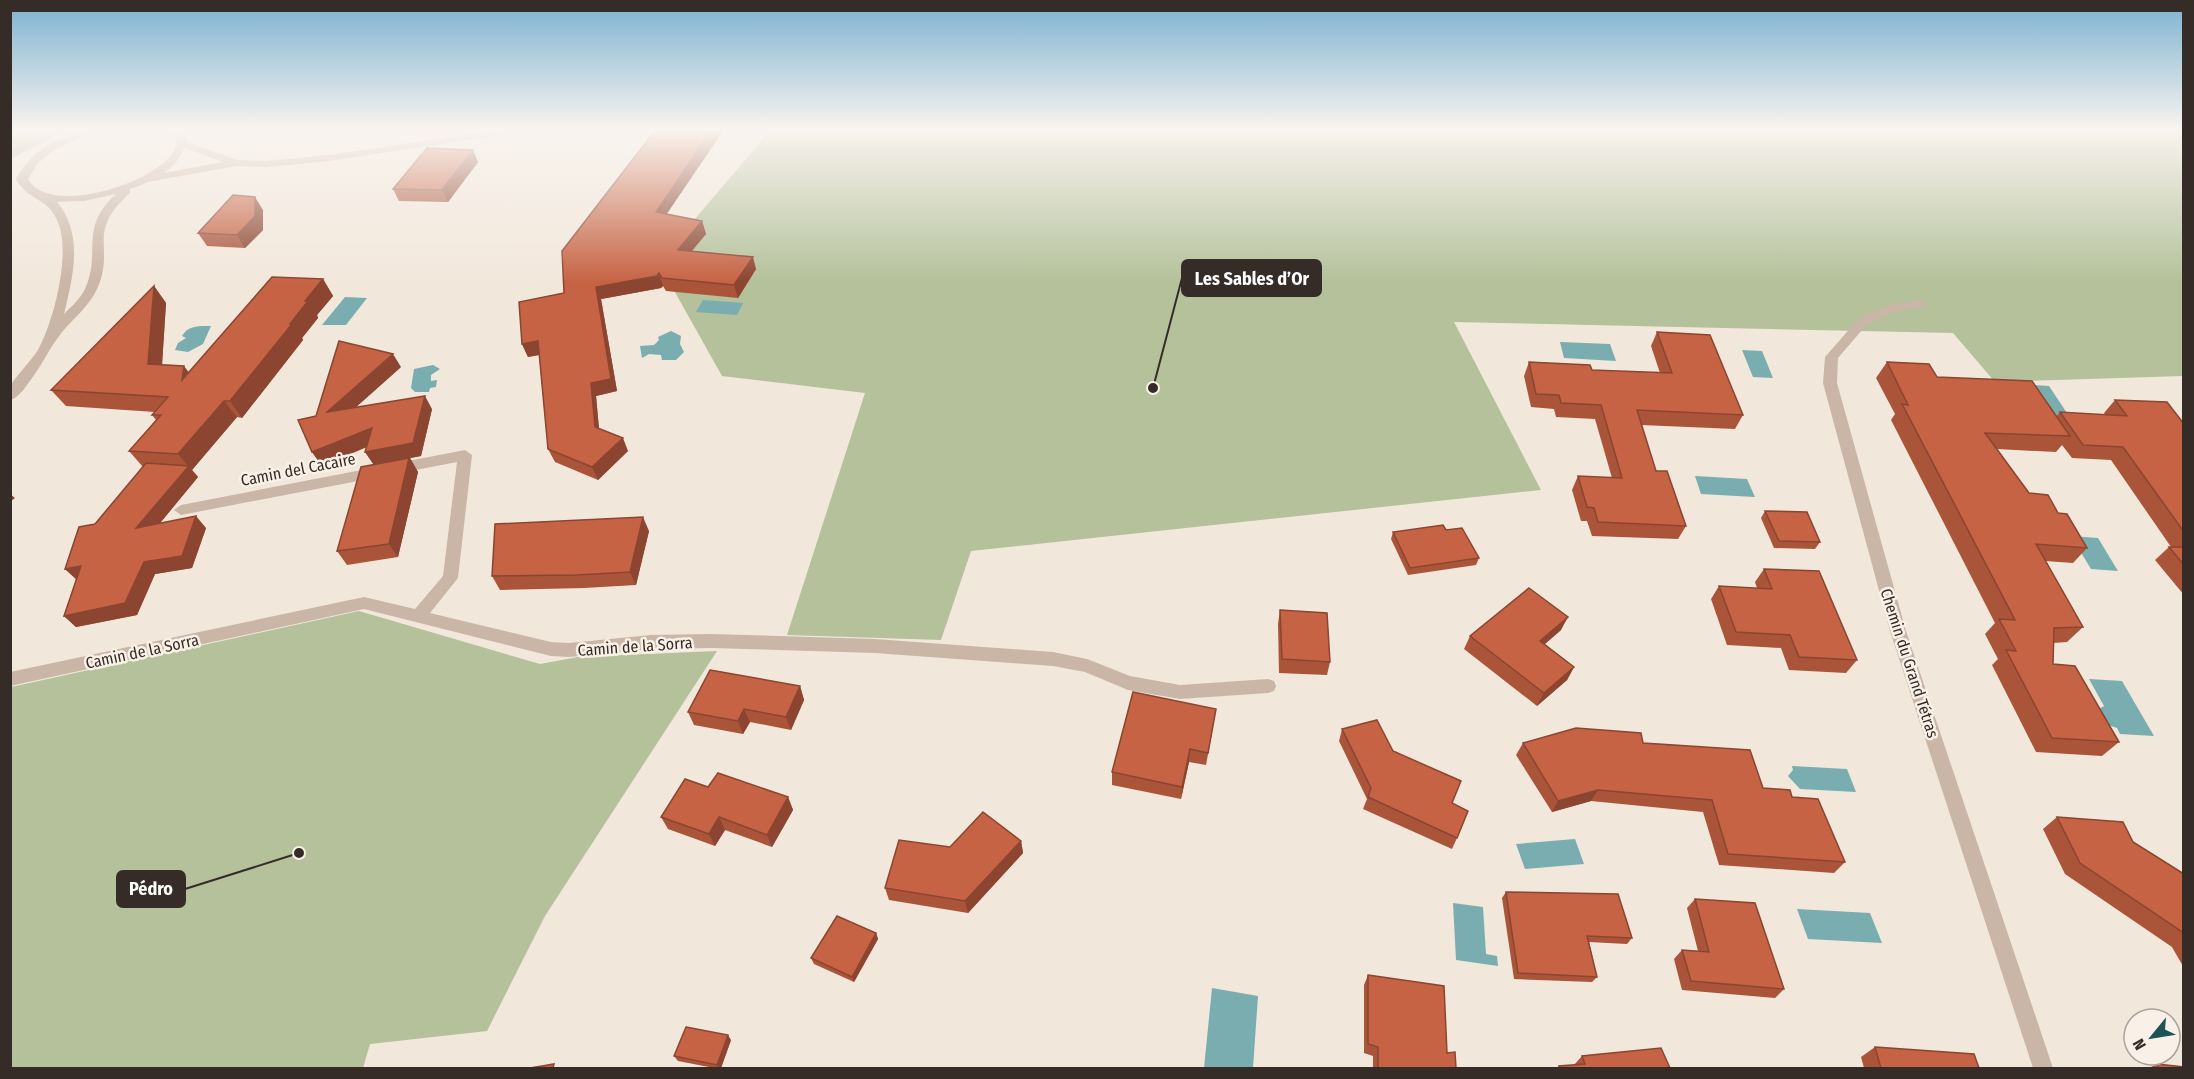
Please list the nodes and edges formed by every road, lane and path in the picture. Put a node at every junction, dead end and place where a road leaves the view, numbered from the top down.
1 (23, 181) edge
2 (142, 181) edge
3 (139, 182) junction
4 (46, 198) junction
5 (1921, 304) dead end
6 (50, 338) junction
7 (10, 396) edge
8 (181, 510) dead end
9 (418, 617) junction
10 (10, 679) edge
11 (1268, 686) dead end
12 (2043, 1068) edge

1 - 4 street
2 - 3 street
3 - 4 street
3 - 6 street
4 - 6 street
5 - 12 street, Chemin du Grand Tétras
6 - 7 street
8 - 9 street, Camin del Cacaire
9 - 10 street, Camin de la Sorra
9 - 11 street, Camin de la Sorra

